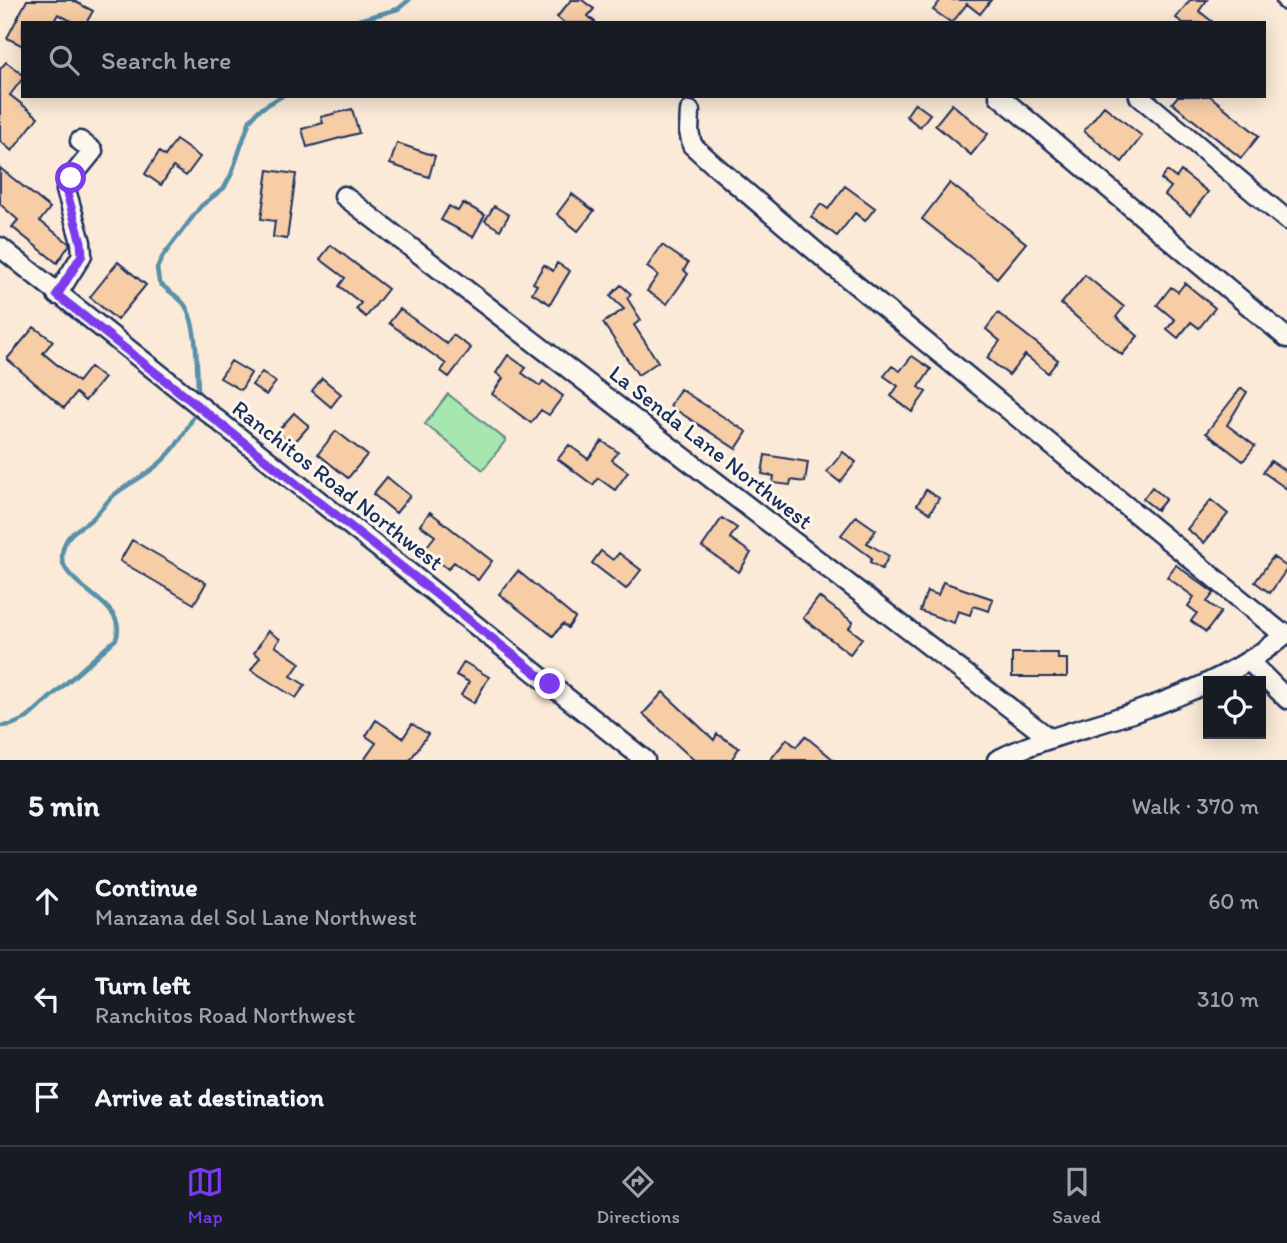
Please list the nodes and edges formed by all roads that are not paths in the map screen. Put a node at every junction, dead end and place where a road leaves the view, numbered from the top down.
1 (1001, 98) edge
2 (1141, 98) edge
3 (690, 111) dead end
4 (80, 141) dead end
5 (344, 196) dead end
6 (1287, 220) edge
7 (0, 247) edge
8 (57, 295) junction
9 (1287, 338) edge
10 (1285, 634) edge
11 (1250, 662) junction
12 (1287, 699) edge
13 (1049, 738) junction
14 (1004, 759) edge
15 (645, 760) edge

1 - 9 street
2 - 6 street
3 - 10 street
4 - 8 street
5 - 13 street, La Senda Lane Northwest
7 - 8 street, Ranchitos Road Northwest
8 - 15 street, Ranchitos Road Northwest
10 - 11 street
11 - 12 street
11 - 13 street
13 - 14 street

